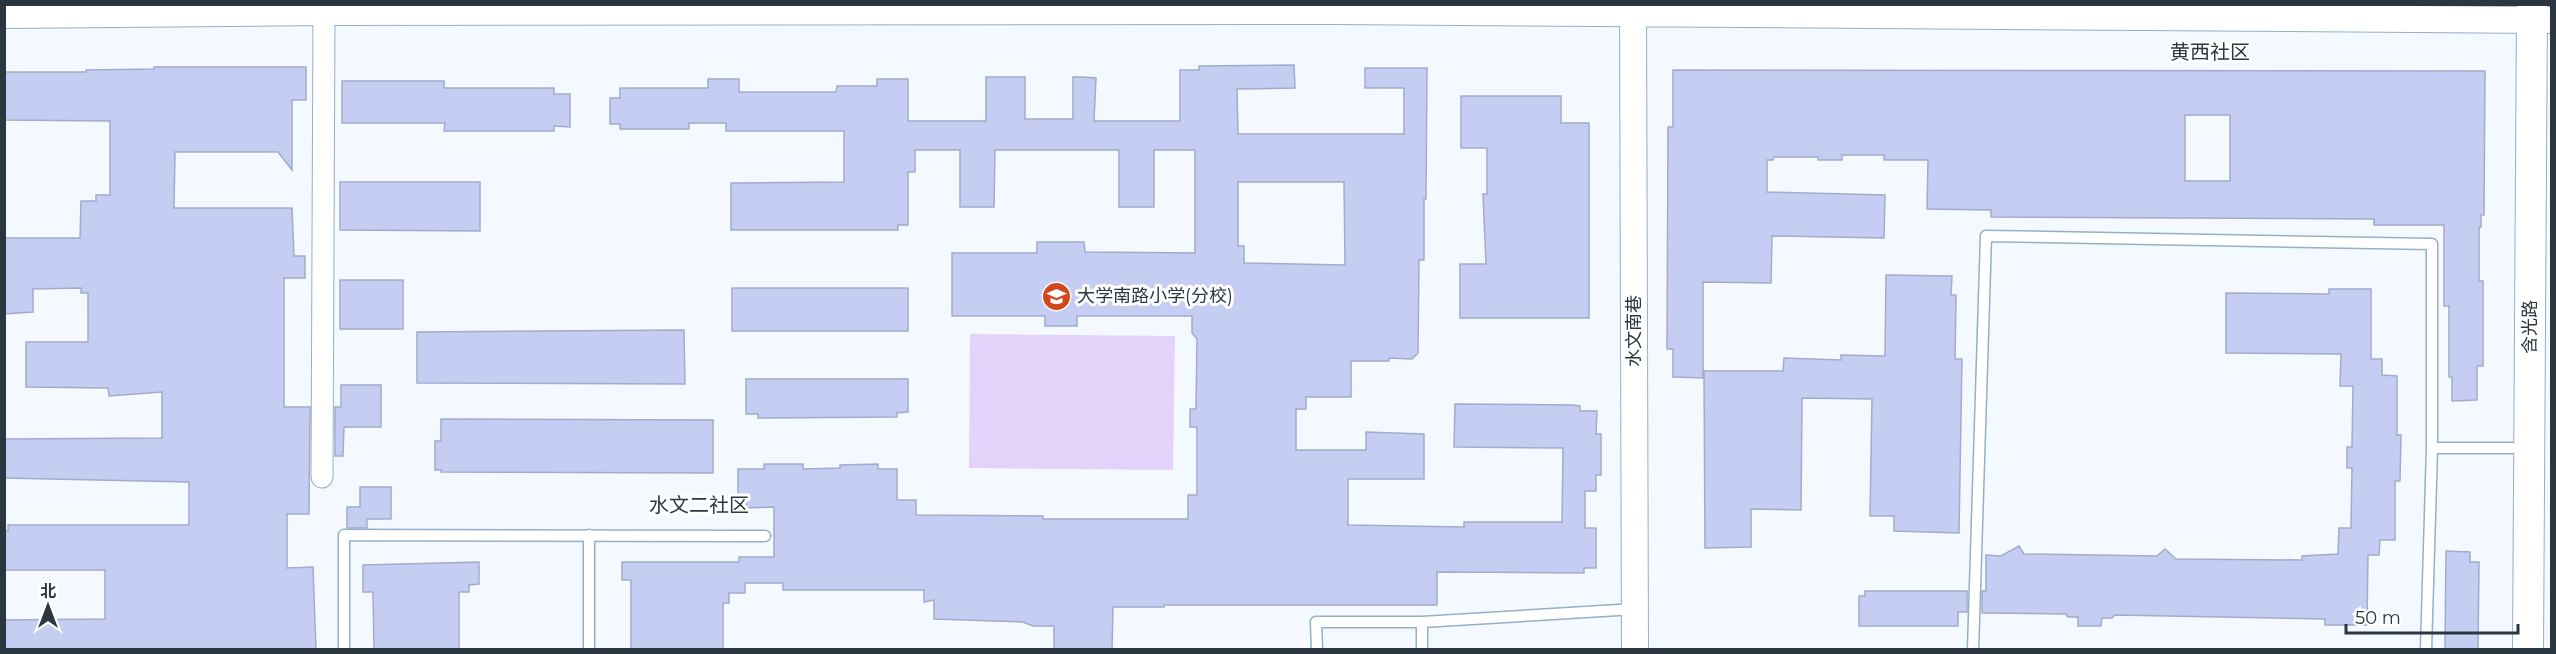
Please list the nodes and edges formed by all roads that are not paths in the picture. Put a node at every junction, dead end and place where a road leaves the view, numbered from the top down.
1 (1334, 8) edge
2 (324, 12) junction
3 (1633, 13) junction
4 (4, 15) edge
5 (2538, 15) edge
6 (2432, 448) junction
7 (2529, 448) junction
8 (322, 477) dead end
9 (589, 535) junction
10 (765, 536) dead end
11 (1635, 609) junction
12 (1422, 622) junction
13 (344, 650) edge
14 (589, 650) edge
15 (1317, 650) edge
16 (1422, 650) edge
17 (1635, 650) edge
18 (1972, 650) edge
19 (2426, 650) edge
20 (2528, 650) edge

1 - 2 street
1 - 3 street
2 - 4 street
2 - 8 street
3 - 5 street
3 - 11 street, 水文南巷
5 - 7 main road, 含光路
6 - 7 lane
6 - 18 lane
6 - 19 lane
7 - 20 main road, 含光路
9 - 10 lane
9 - 13 lane
9 - 14 lane
11 - 12 lane
11 - 17 street, 水文南巷
12 - 15 lane
12 - 16 lane

